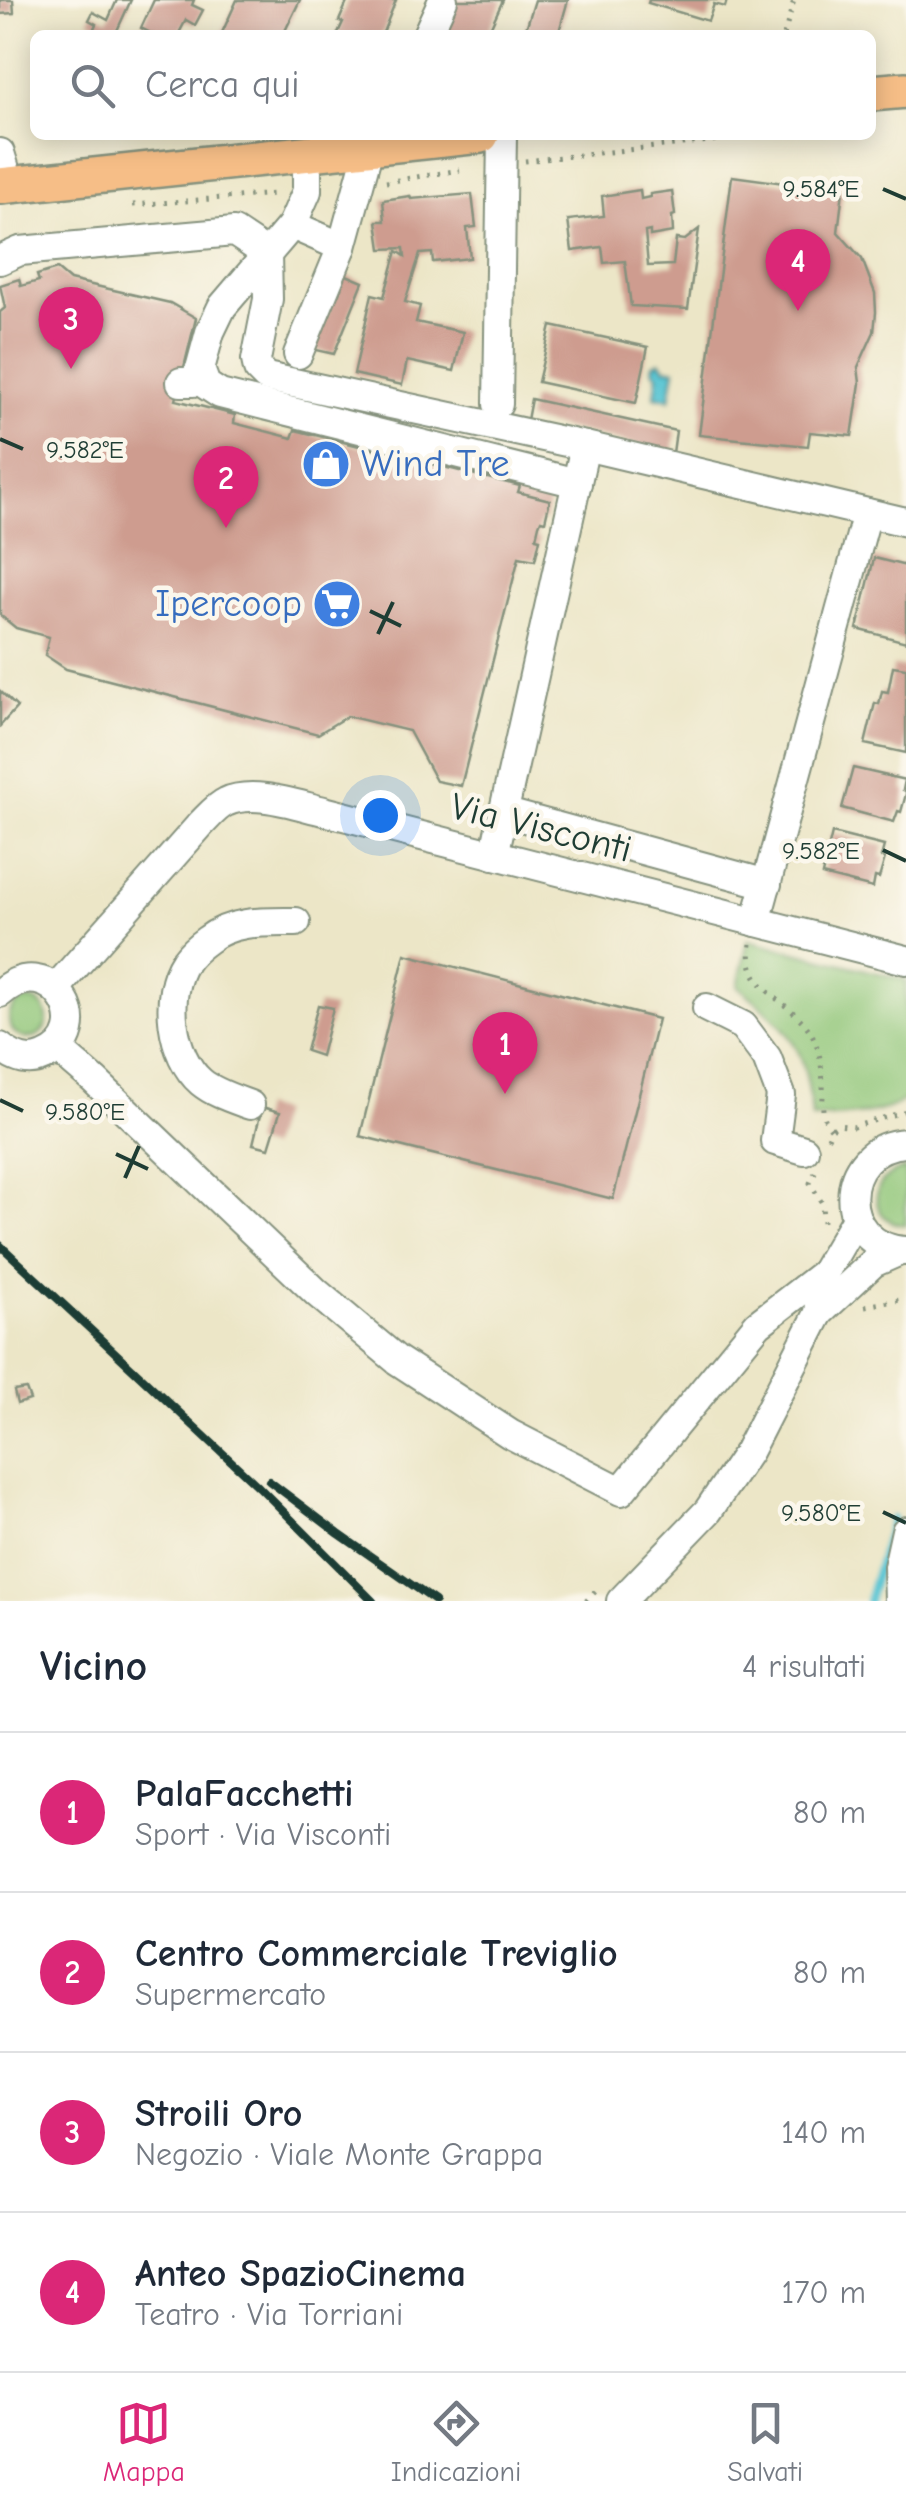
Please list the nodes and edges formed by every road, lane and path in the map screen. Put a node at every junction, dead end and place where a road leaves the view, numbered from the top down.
1 (443, 0) edge
2 (794, 0) edge
3 (429, 30) edge
4 (785, 30) edge
5 (906, 90) edge
6 (876, 93) edge
7 (615, 140) edge
8 (373, 141) edge
9 (495, 144) edge
10 (307, 153) junction
11 (3, 175) edge
12 (370, 184) dead end
13 (276, 194) dead end
14 (118, 206) dead end
15 (292, 225) junction
16 (342, 247) junction
17 (267, 254) junction
18 (0, 260) edge
19 (298, 354) dead end
20 (498, 404) dead end
21 (585, 446) junction
22 (577, 483) junction
23 (868, 513) junction
24 (906, 522) edge
25 (504, 812) junction
26 (494, 855) junction
27 (767, 884) junction
28 (296, 922) dead end
29 (756, 922) junction
30 (906, 960) edge
31 (56, 988) junction
32 (0, 992) edge
33 (707, 1008) dead end
34 (0, 1047) edge
35 (58, 1049) junction
36 (250, 1105) dead end
37 (832, 1130) dead end
38 (906, 1143) edge
39 (804, 1150) dead end
40 (856, 1218) junction
41 (903, 1251) edge
42 (824, 1273) junction
43 (818, 1313) junction
44 (906, 1532) edge
45 (610, 1594) edge
46 (586, 1601) edge
47 (900, 1601) edge

1 - 3 street
2 - 4 path
5 - 6 main road
7 - 9 path
8 - 9 main road
8 - 10 main road
8 - 16 street
9 - 12 path
9 - 20 street
10 - 11 main road
10 - 15 street
13 - 14 path
15 - 16 street
15 - 17 street
16 - 19 street
17 - 18 street
17 - 21 street
17 - 22 street
21 - 22 street
21 - 23 street
22 - 25 street
23 - 24 street
23 - 27 street
25 - 26 street
25 - 27 street
26 - 29 street, Via Visconti
26 - 31 street, Via Visconti
27 - 29 street
28 - 36 street
29 - 30 street, Via Visconti
29 - 37 path
31 - 32 street
31 - 35 street
33 - 39 street
34 - 35 street
35 - 42 street
38 - 40 street
40 - 41 street
40 - 42 street
41 - 43 street
42 - 43 street
43 - 45 street
44 - 47 street
45 - 46 path

